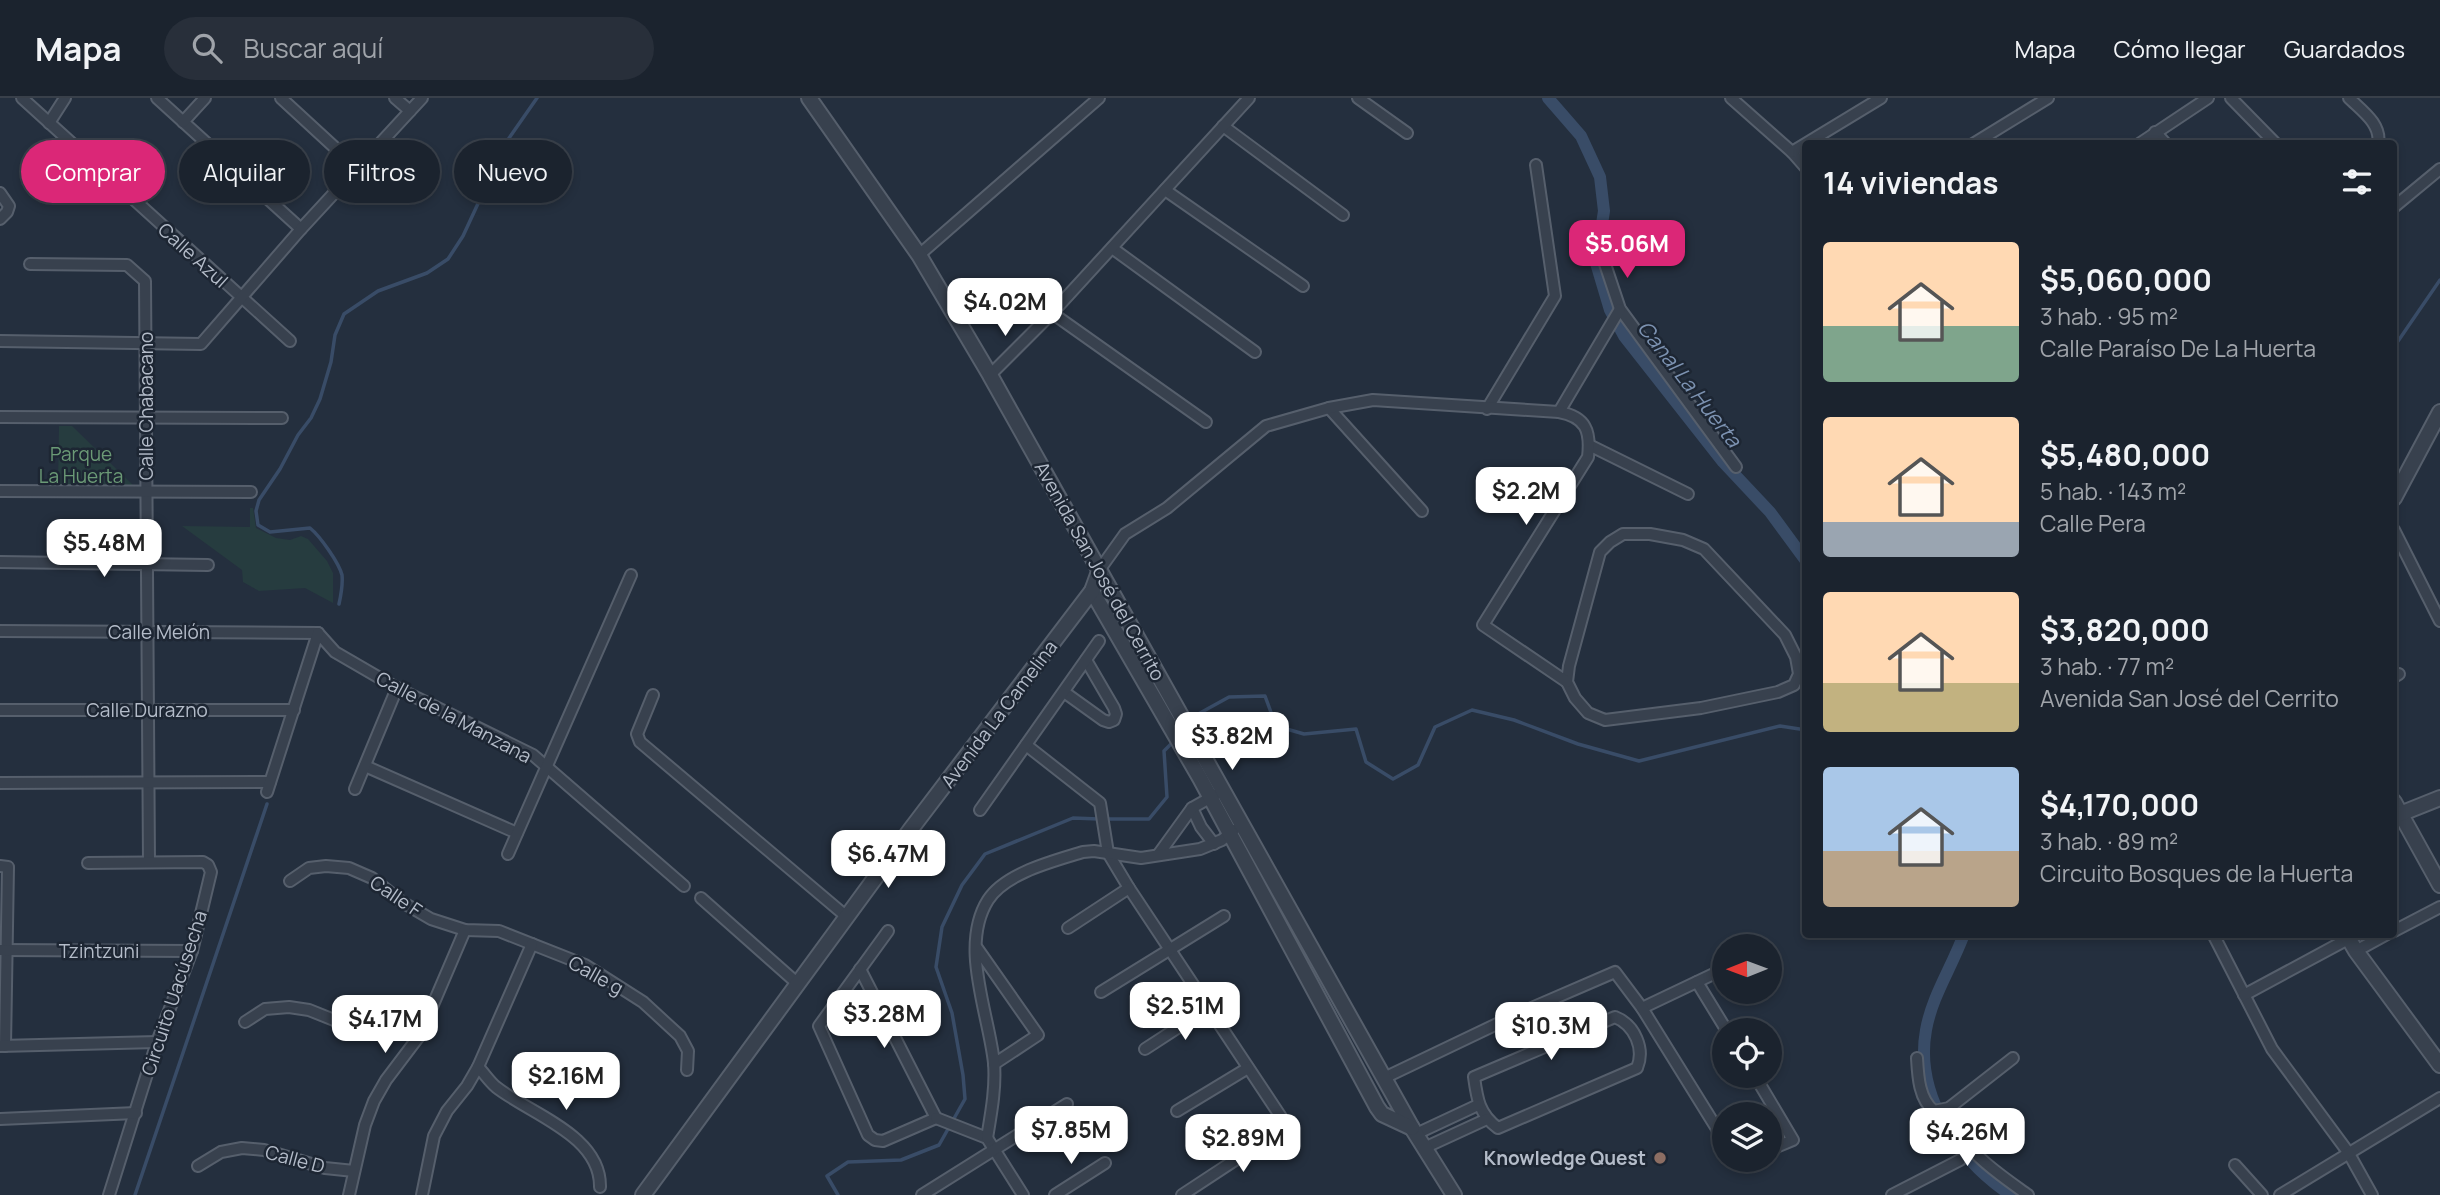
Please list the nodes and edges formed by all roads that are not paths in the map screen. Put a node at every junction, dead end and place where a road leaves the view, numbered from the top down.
1 (22, 98) edge
2 (65, 98) edge
3 (157, 98) edge
4 (205, 98) edge
5 (282, 98) edge
6 (395, 98) edge
7 (422, 98) edge
8 (809, 98) edge
9 (1099, 98) edge
10 (1249, 98) edge
11 (1358, 98) edge
12 (1731, 98) edge
13 (1881, 98) edge
14 (2048, 98) edge
15 (2208, 98) edge
16 (2231, 98) edge
17 (2349, 98) edge
18 (410, 111) junction
19 (183, 122) junction
20 (49, 123) junction
21 (1223, 126) junction
22 (2155, 132) junction
23 (1407, 133) dead end
24 (327, 140) edge
25 (383, 140) edge
26 (1812, 140) edge
27 (1980, 140) edge
28 (2144, 140) edge
29 (2162, 140) edge
30 (2272, 140) edge
31 (2379, 140) edge
32 (1802, 146) edge
33 (1792, 152) junction
34 (1536, 164) dead end
35 (1802, 164) edge
36 (2440, 169) edge
37 (1165, 190) junction
38 (1, 196) edge
39 (325, 203) edge
40 (2397, 205) edge
41 (1343, 215) dead end
42 (0, 219) edge
43 (301, 229) junction
44 (1112, 248) junction
45 (919, 255) junction
46 (1604, 261) dead end
47 (30, 264) dead end
48 (1303, 286) dead end
49 (241, 298) junction
50 (1619, 309) junction
51 (1052, 313) junction
52 (0, 341) edge
53 (290, 341) dead end
54 (145, 343) junction
55 (1255, 352) dead end
56 (990, 375) junction
57 (1329, 408) junction
58 (1487, 409) junction
59 (1559, 412) junction
60 (2440, 412) edge
61 (0, 416) edge
62 (146, 416) junction
63 (282, 418) dead end
64 (1206, 422) dead end
65 (1589, 445) junction
66 (1736, 467) dead end
67 (0, 491) edge
68 (146, 492) junction
69 (251, 492) dead end
70 (2397, 492) edge
71 (1688, 494) dead end
72 (1422, 511) dead end
73 (2397, 536) edge
74 (0, 562) edge
75 (147, 564) junction
76 (208, 565) dead end
77 (1100, 569) junction
78 (631, 575) dead end
79 (1092, 591) junction
80 (2440, 621) edge
81 (0, 631) edge
82 (147, 632) junction
83 (318, 633) junction
84 (1099, 641) dead end
85 (1086, 660) junction
86 (1567, 682) junction
87 (397, 688) junction
88 (1063, 692) junction
89 (653, 695) dead end
90 (0, 710) edge
91 (148, 710) junction
92 (294, 710) junction
93 (1188, 743) junction
94 (1026, 746) junction
95 (365, 766) junction
96 (546, 767) junction
97 (0, 783) edge
98 (148, 783) junction
99 (355, 789) dead end
100 (1224, 792) junction
101 (1209, 796) junction
102 (2440, 798) edge
103 (1192, 808) junction
104 (2397, 808) edge
105 (980, 810) dead end
106 (1241, 823) junction
107 (517, 833) junction
108 (1230, 834) junction
109 (1214, 844) junction
110 (1108, 853) junction
111 (508, 854) dead end
112 (1158, 855) junction
113 (149, 862) junction
114 (88, 863) dead end
115 (4, 867) edge
116 (290, 881) dead end
117 (2440, 885) edge
118 (684, 886) dead end
119 (1129, 888) junction
120 (701, 898) dead end
121 (2440, 906) edge
122 (1224, 916) dead end
123 (847, 918) junction
124 (1068, 928) dead end
125 (2397, 929) edge
126 (465, 930) junction
127 (888, 931) dead end
128 (2215, 938) edge
129 (2350, 941) edge
130 (532, 944) junction
131 (977, 948) junction
132 (1169, 949) junction
133 (3, 950) edge
134 (192, 951) junction
135 (860, 969) junction
136 (1712, 975) edge
137 (1697, 982) junction
138 (798, 984) junction
139 (1101, 992) dead end
140 (2244, 995) junction
141 (1208, 1008) junction
142 (1642, 1008) junction
143 (1719, 1018) edge
144 (245, 1022) dead end
145 (420, 1035) junction
146 (158, 1042) junction
147 (2, 1046) edge
148 (1145, 1049) dead end
149 (1917, 1058) dead end
150 (2013, 1058) dead end
151 (994, 1063) junction
152 (2440, 1065) edge
153 (478, 1067) junction
154 (1248, 1068) junction
155 (687, 1070) dead end
156 (1384, 1078) junction
157 (1395, 1098) junction
158 (2440, 1098) edge
159 (1067, 1104) dead end
160 (1478, 1105) junction
161 (1377, 1107) junction
162 (1942, 1110) junction
163 (1177, 1111) dead end
164 (136, 1113) junction
165 (0, 1119) edge
166 (940, 1119) junction
167 (1487, 1119) junction
168 (1712, 1121) edge
169 (1782, 1121) edge
170 (1414, 1131) junction
171 (987, 1138) junction
172 (1782, 1145) edge
173 (1424, 1148) junction
174 (995, 1151) junction
175 (2348, 1152) junction
176 (1960, 1160) dead end
177 (1105, 1163) dead end
178 (2235, 1164) dead end
179 (198, 1166) dead end
180 (354, 1171) junction
181 (600, 1187) dead end
182 (109, 1195) edge
183 (349, 1195) edge
184 (422, 1195) edge
185 (643, 1195) edge
186 (922, 1195) edge
187 (1023, 1195) edge
188 (1055, 1195) edge
189 (1182, 1195) edge
190 (1454, 1195) edge
191 (1892, 1195) edge
192 (2028, 1195) edge
193 (2262, 1195) edge
194 (2280, 1195) edge
195 (2372, 1195) edge

1 - 20 street, Calle Azul
2 - 20 street
3 - 19 street
4 - 19 street
5 - 24 street
6 - 18 street
7 - 18 street
8 - 45 street, Avenida San José del Cerrito
9 - 45 street
10 - 21 street
11 - 23 street
12 - 33 street
13 - 26 street
14 - 27 street
15 - 22 street
16 - 30 street
17 - 31 street
18 - 25 street
19 - 43 street
20 - 49 street, Calle Azul
21 - 37 street
21 - 41 street
22 - 28 street
22 - 29 street
32 - 33 street
33 - 35 street
34 - 58 street
36 - 40 street
37 - 44 street
37 - 48 street
38 - 42 street
39 - 43 street
43 - 49 street
44 - 51 street
44 - 55 street
45 - 56 street, Avenida San José del Cerrito
46 - 50 street
47 - 54 street, Calle Chabacano
49 - 53 street, Calle Azul
49 - 54 street
50 - 59 street
50 - 66 street
51 - 56 street
51 - 64 street
52 - 54 street
54 - 62 street, Calle Chabacano
56 - 77 street, Avenida San José del Cerrito
57 - 58 street
57 - 72 street
57 - 77 street
58 - 59 street
59 - 65 street
60 - 70 street
61 - 62 street
62 - 63 street
62 - 68 street, Calle Chabacano
65 - 71 street
65 - 86 street
67 - 68 street
68 - 69 street
68 - 75 street, Calle Chabacano
73 - 80 street
74 - 75 street
75 - 76 street
75 - 82 street, Calle Chabacano
77 - 79 street, Avenida La Camelina
77 - 93 street, Avenida San José del Cerrito
78 - 96 street
79 - 93 street, Avenida San José del Cerrito
79 - 123 street, Avenida La Camelina
81 - 82 street, Calle Melón
82 - 83 street, Calle Melón
82 - 91 street, Calle Chabacano
83 - 87 street, Calle de la Manzana
83 - 92 street
84 - 85 street
85 - 88 street
85 - 88 street
86 - 86 street
87 - 95 street
87 - 96 street, Calle de la Manzana
88 - 94 street
89 - 123 street
90 - 91 street, Calle Durazno
91 - 92 street, Calle Durazno
91 - 98 street, Calle Chabacano
92 - 98 street
93 - 100 street, Avenida San José del Cerrito
93 - 101 street, Avenida San José del Cerrito
94 - 105 street
94 - 110 street
95 - 99 street
95 - 107 street
96 - 107 street
96 - 118 street, Calle de la Manzana
97 - 98 street
98 - 113 street, Calle Chabacano
100 - 101 street
100 - 106 street, Avenida San José del Cerrito
101 - 103 street
101 - 108 street, Avenida San José del Cerrito
102 - 104 street
103 - 109 street
103 - 112 street
104 - 117 street
106 - 108 street
106 - 156 street, Avenida San José del Cerrito
107 - 111 street
108 - 109 street
108 - 161 street, Avenida San José del Cerrito
109 - 112 street
110 - 112 street
110 - 119 street
110 - 131 street
113 - 114 street, Circuito Uacúsecha
113 - 134 street, Circuito Uacúsecha
115 - 133 street
116 - 126 street, Calle F
119 - 124 street
119 - 132 street
120 - 138 street
121 - 125 street
122 - 132 street
123 - 138 street, Avenida La Camelina
126 - 130 street, Calle g
126 - 145 street
127 - 135 street
128 - 140 street
129 - 140 street
129 - 152 street
130 - 153 street
130 - 155 street, Calle g
131 - 151 street
131 - 151 street
132 - 139 street
132 - 141 street
133 - 134 street, Tzintzuni
133 - 147 street
134 - 146 street, Circuito Uacúsecha
135 - 166 street
135 - 166 street
136 - 137 street
137 - 142 street
137 - 143 street
138 - 185 street, Avenida La Camelina
140 - 175 street
141 - 148 street
141 - 154 street
142 - 156 street
142 - 168 street
144 - 145 street
145 - 180 street
146 - 147 street
146 - 164 street, Circuito Uacúsecha
149 - 162 street
150 - 162 street
151 - 171 street
153 - 181 street
153 - 184 street
154 - 163 street
154 - 189 street
156 - 157 street, Avenida San José del Cerrito
157 - 161 street
157 - 170 street, Avenida San José del Cerrito
158 - 175 street
159 - 174 street
160 - 167 street
160 - 167 street
160 - 170 street
161 - 170 street, Avenida San José del Cerrito
162 - 192 street
164 - 165 street
164 - 182 street, Circuito Uacúsecha
166 - 171 street
167 - 173 street
169 - 172 street
170 - 173 street, Avenida San José del Cerrito
171 - 174 street
173 - 190 street, Avenida San José del Cerrito
174 - 186 street
174 - 187 street
175 - 194 street
175 - 195 street
176 - 191 street
177 - 188 street
178 - 193 street
179 - 180 street, Calle D
180 - 183 street

